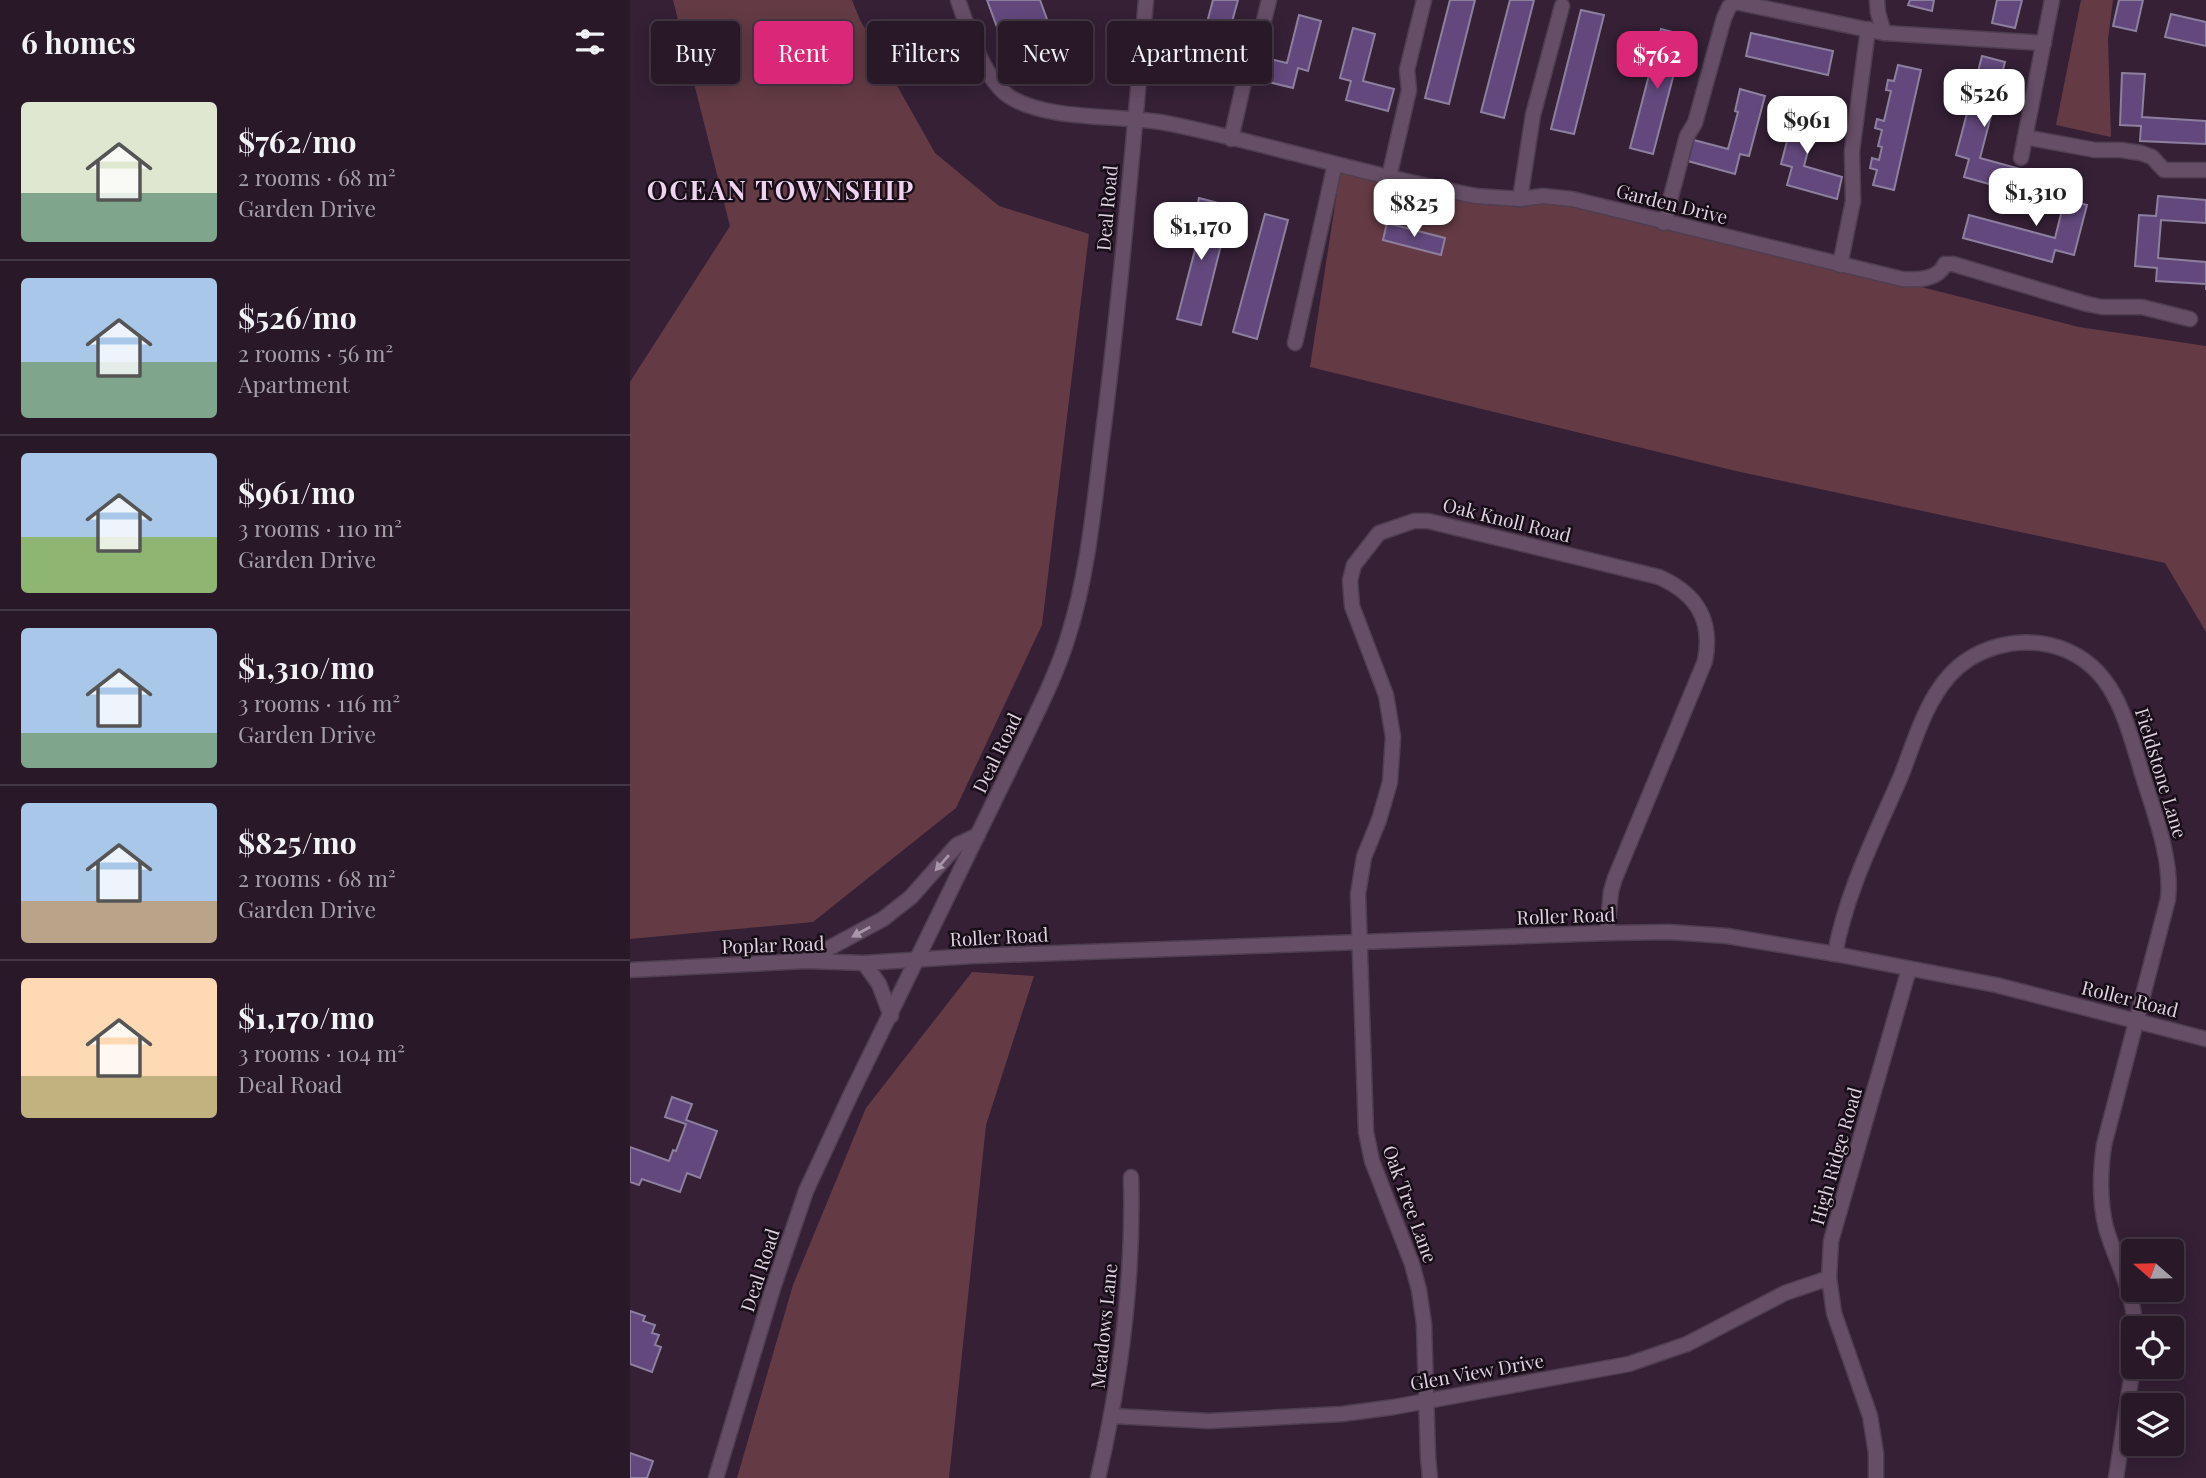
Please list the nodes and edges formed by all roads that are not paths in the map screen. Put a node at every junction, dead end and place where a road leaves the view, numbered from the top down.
1 (958, 0) edge
2 (1146, 0) edge
3 (1269, 0) edge
4 (1424, 0) edge
5 (1877, 0) edge
6 (2052, 0) edge
7 (1562, 6) dead end
8 (1868, 29) junction
9 (1884, 33) junction
10 (2044, 43) junction
11 (1135, 120) junction
12 (2025, 137) junction
13 (1231, 139) junction
14 (2021, 158) dead end
15 (1335, 164) junction
16 (2206, 170) edge
17 (1390, 177) junction
18 (1520, 199) junction
19 (1664, 223) junction
20 (1840, 265) junction
21 (2190, 319) dead end
22 (1295, 343) dead end
23 (978, 835) junction
24 (1607, 933) junction
25 (1359, 942) junction
26 (1835, 954) junction
27 (806, 961) junction
28 (917, 961) junction
29 (864, 963) junction
30 (1909, 969) junction
31 (630, 970) edge
32 (891, 1016) junction
33 (2136, 1020) junction
34 (2206, 1039) edge
35 (1131, 1177) dead end
36 (1829, 1278) junction
37 (2134, 1316) edge
38 (2131, 1379) edge
39 (1425, 1401) junction
40 (1112, 1416) junction
41 (716, 1478) edge
42 (1098, 1478) edge
43 (1430, 1478) edge
44 (1876, 1478) edge
45 (2116, 1478) edge

1 - 11 street, Garden Drive
2 - 11 street, Deal Road
3 - 13 street
4 - 17 street
5 - 9 street
6 - 10 street
7 - 18 street
8 - 9 street
8 - 19 street
8 - 20 street
9 - 10 street
10 - 12 street
11 - 13 street, Garden Drive
11 - 23 street, Deal Road
12 - 14 street
12 - 16 street
13 - 15 street, Garden Drive
15 - 17 street, Garden Drive
15 - 22 street
17 - 18 street, Garden Drive
18 - 19 street, Garden Drive
19 - 20 street, Garden Drive
20 - 21 street, Garden Drive
23 -> 27 street
23 - 28 street, Deal Road
24 - 25 street, Roller Road
24 - 25 street, Oak Knoll Road
24 - 26 street, Roller Road
25 - 28 street, Roller Road
25 - 39 street, Oak Tree Lane
26 - 30 street, Roller Road
26 - 33 street, Fieldstone Lane
27 - 29 street, Poplar Road
27 - 31 street, Poplar Road
28 - 29 street, Poplar Road
28 - 32 street, Deal Road
29 - 32 street
30 - 33 street, Roller Road
30 - 36 street, High Ridge Road
32 - 41 street, Deal Road
33 - 34 street, Roller Road
33 - 37 street, Fieldstone Lane
35 - 40 street, Meadows Lane
36 - 39 street, Glen View Drive
36 - 44 street, High Ridge Road
38 - 45 street
39 - 40 street, Glen View Drive
39 - 43 street, Oak Tree Lane
40 - 42 street, Meadows Lane

